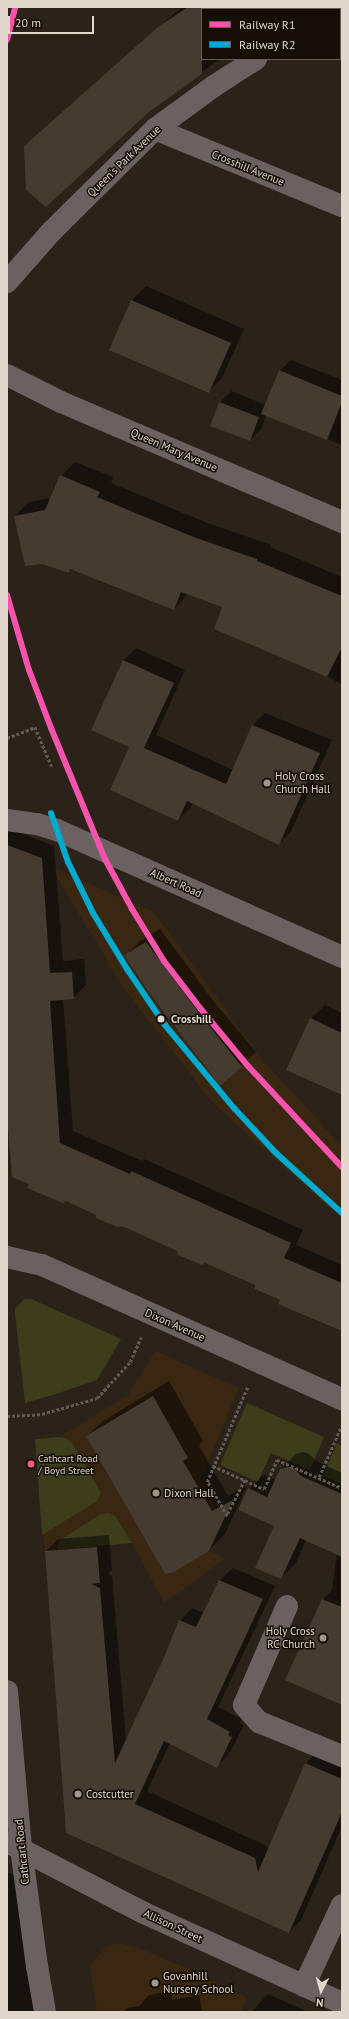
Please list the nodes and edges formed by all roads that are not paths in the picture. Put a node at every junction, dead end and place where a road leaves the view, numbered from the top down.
1 (254, 60) edge
2 (155, 129) junction
3 (342, 206) edge
4 (7, 282) edge
5 (7, 375) edge
6 (342, 522) edge
7 (7, 820) edge
8 (342, 957) edge
9 (7, 1257) edge
10 (342, 1399) edge
11 (287, 1606) dead end
12 (7, 1691) edge
13 (342, 1756) edge
14 (14, 1845) edge
15 (342, 1905) edge
16 (304, 1986) junction
17 (342, 2002) edge
18 (45, 2012) edge

1 - 2 street, Queen's Park Avenue
2 - 3 street, Crosshill Avenue
2 - 4 street, Queen's Park Avenue
5 - 6 street, Queen Mary Avenue
7 - 8 street, Albert Road
9 - 10 street, Dixon Avenue
11 - 13 street
12 - 14 street, Cathcart Road
14 - 16 street, Allison Street
14 - 18 street, Cathcart Road
15 - 16 street
16 - 17 street, Allison Street

